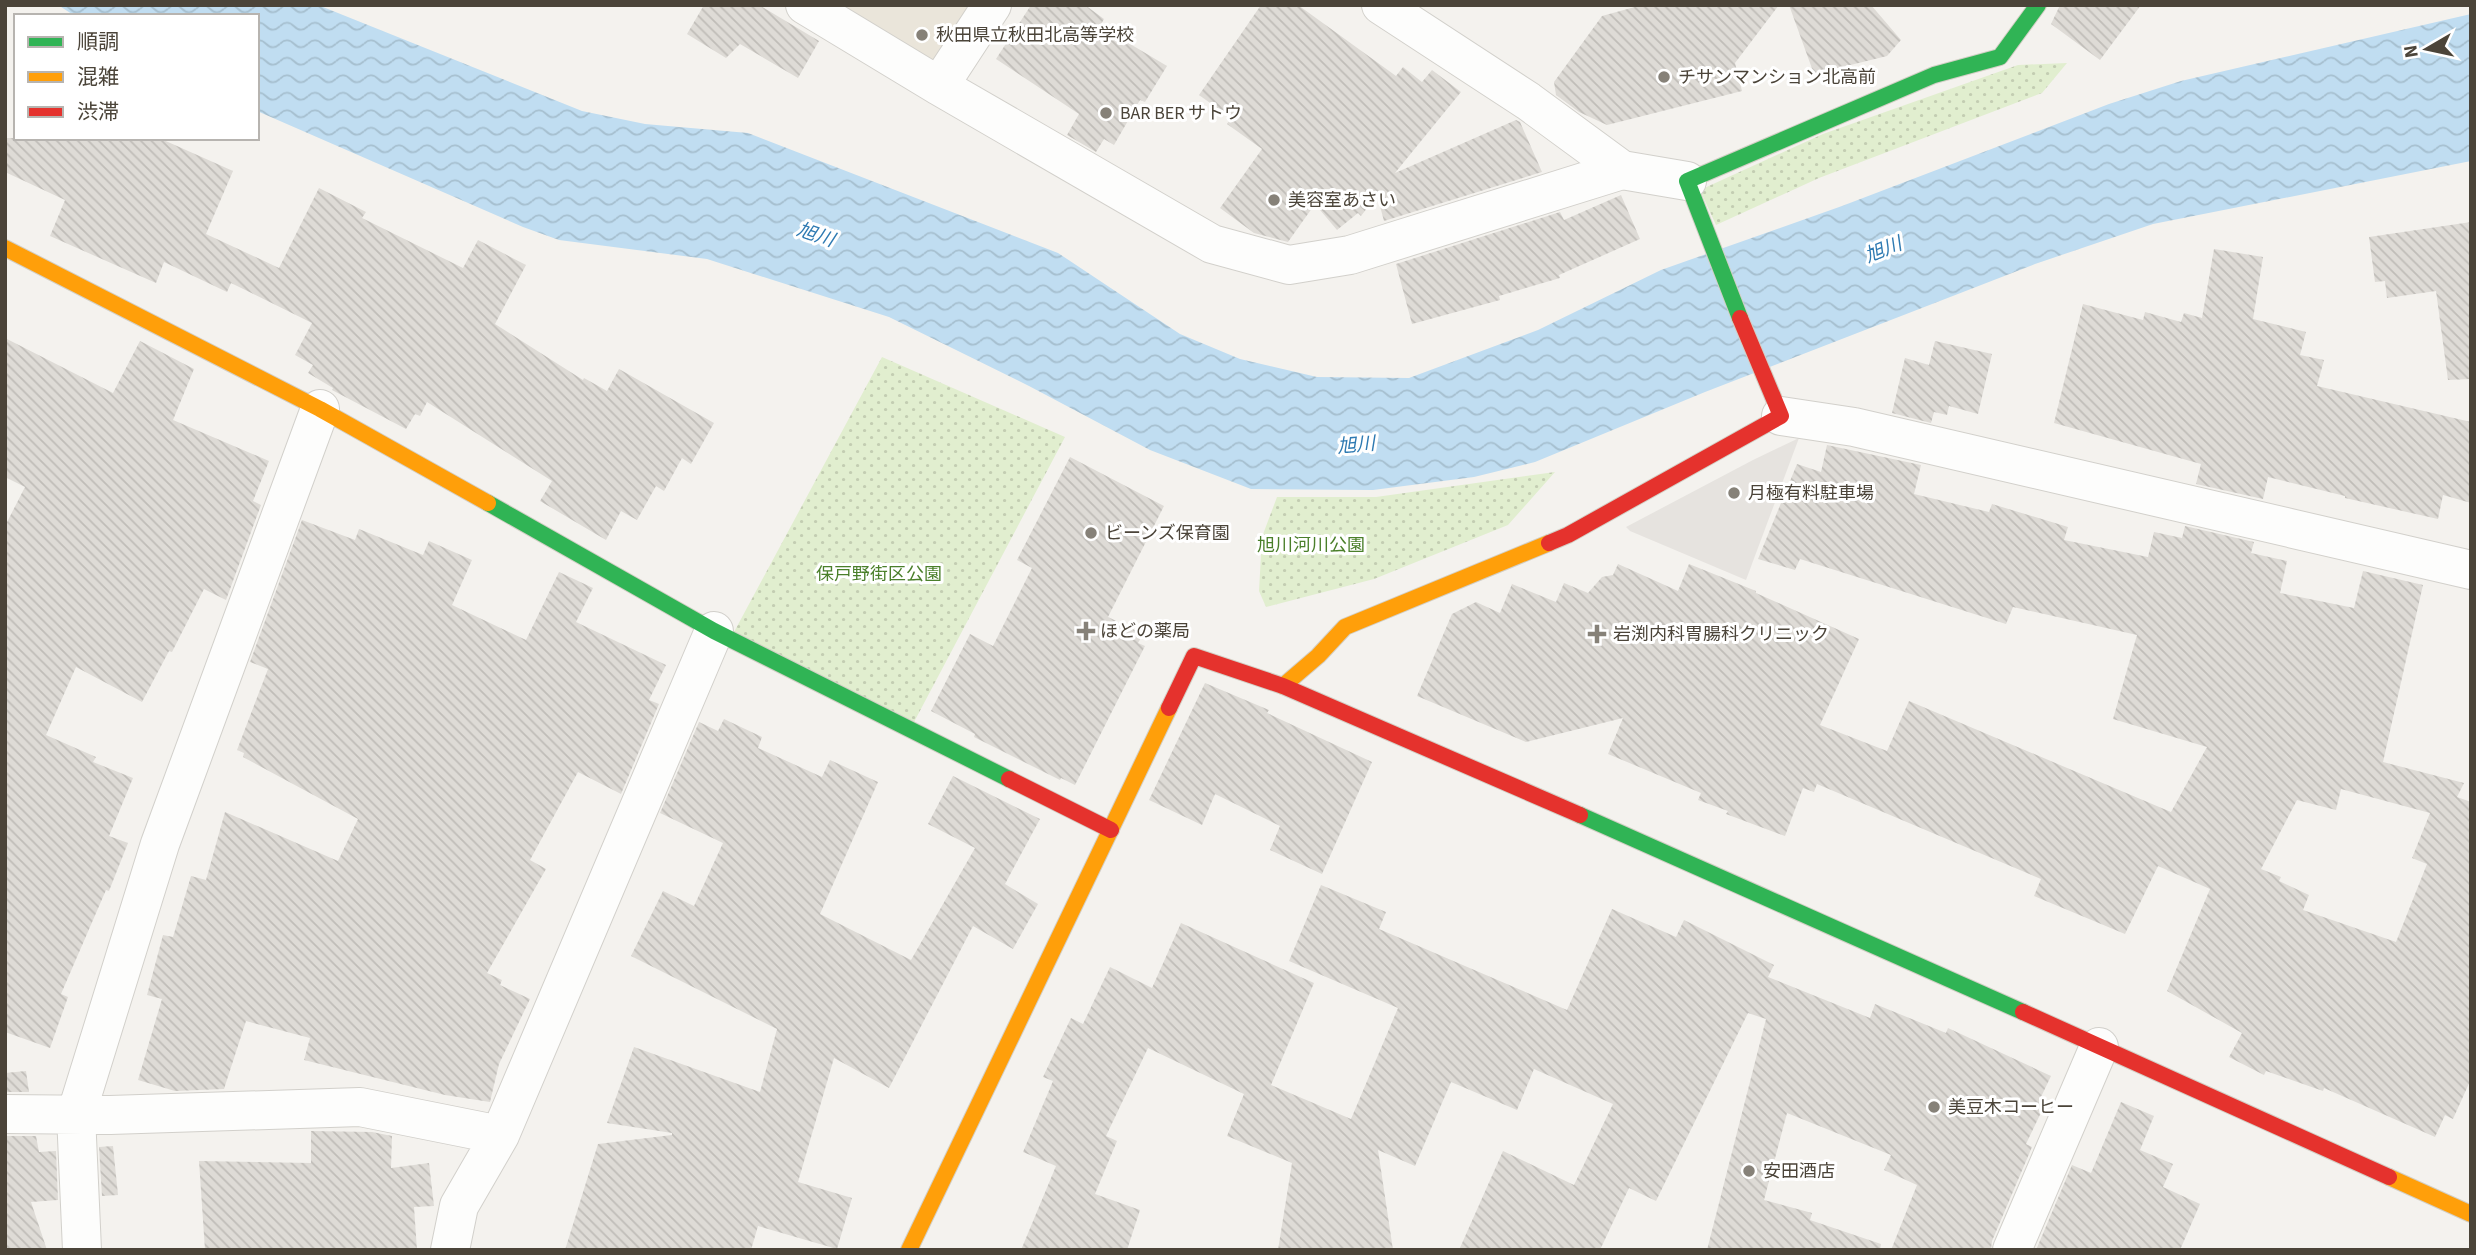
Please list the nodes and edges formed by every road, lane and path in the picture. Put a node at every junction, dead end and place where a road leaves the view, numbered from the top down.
1 (805, 5) edge
2 (992, 5) edge
3 (1381, 5) edge
4 (2038, 5) edge
5 (939, 86) junction
6 (1622, 170) junction
7 (1687, 181) junction
8 (5, 248) edge
9 (1773, 399) junction
10 (320, 409) junction
11 (2471, 570) edge
12 (714, 631) junction
13 (1283, 686) junction
14 (1111, 830) junction
15 (2099, 1046) junction
16 (5, 1114) edge
17 (76, 1115) junction
18 (500, 1135) junction
19 (2471, 1214) edge
20 (82, 1250) edge
21 (450, 1250) edge
22 (909, 1250) edge
23 (2012, 1250) edge

1 - 5 street
2 - 5 street
3 - 6 street
4 - 7 street
5 - 6 street
6 - 7 street
7 - 9 street
8 - 10 street
9 - 11 street
9 - 13 street
10 - 12 street
10 - 17 street
12 - 14 street
12 - 18 street
13 - 14 street
13 - 15 street
14 - 22 street
15 - 19 street
15 - 23 street
16 - 17 street
17 - 18 street
17 - 20 street
18 - 21 street

